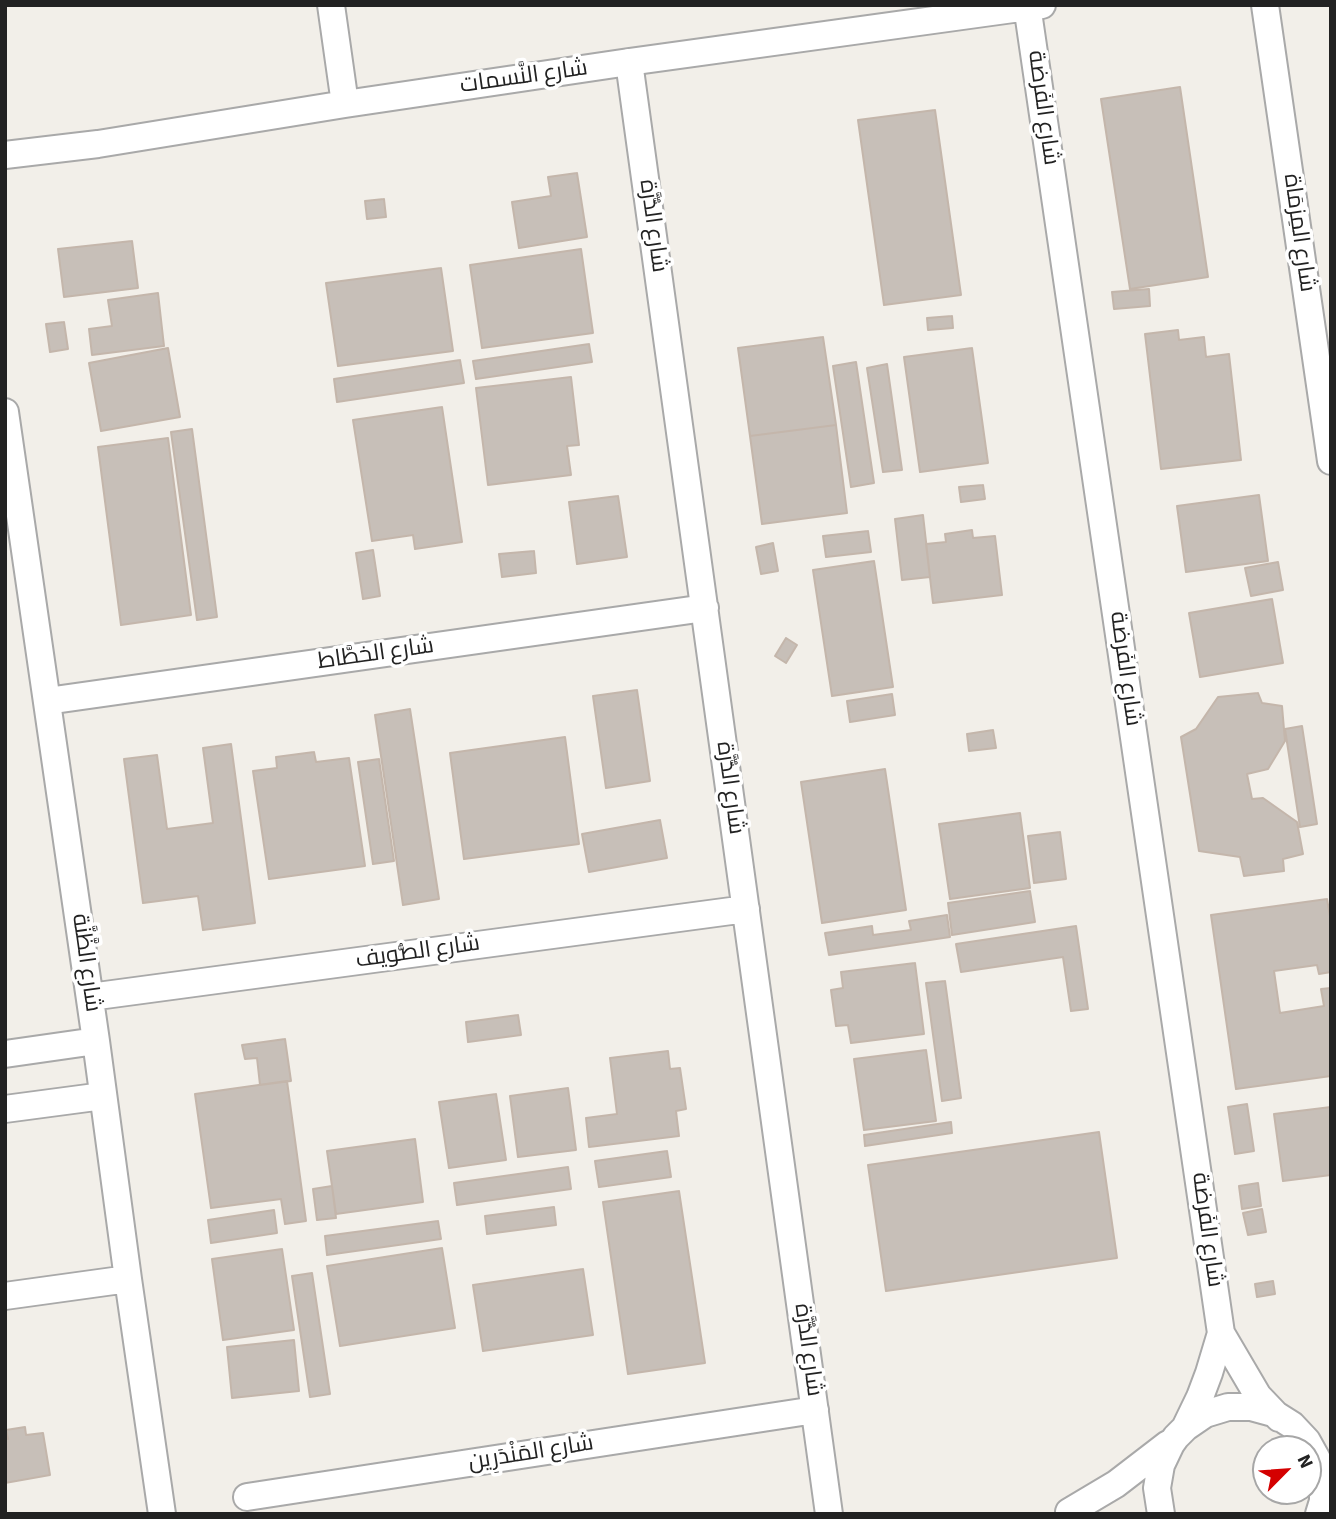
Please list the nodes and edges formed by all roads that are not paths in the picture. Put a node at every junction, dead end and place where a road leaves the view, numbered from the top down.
1 (331, 5) edge
2 (1265, 5) edge
3 (1032, 6) edge
4 (629, 62) junction
5 (345, 104) junction
6 (5, 155) edge
7 (5, 412) edge
8 (1331, 461) edge
9 (705, 608) junction
10 (47, 701) junction
11 (746, 908) junction
12 (90, 997) junction
13 (96, 1041) junction
14 (5, 1054) edge
15 (103, 1096) junction
16 (5, 1110) edge
17 (128, 1279) junction
18 (5, 1296) edge
19 (1221, 1333) junction
20 (815, 1410) junction
21 (1286, 1421) junction
22 (1181, 1432) junction
23 (1331, 1436) edge
24 (247, 1497) dead end
25 (1068, 1513) edge
26 (162, 1514) edge
27 (829, 1514) edge
28 (1161, 1514) edge
29 (1319, 1514) edge

1 - 5 street
2 - 8 street, شارع المِزمَاة
3 - 4 street, شارع النَّسمات
3 - 19 street, شارع الفَرضة
4 - 5 street, شارع النَّسمات
4 - 9 street, شارع الدُّرَّة
5 - 6 street, شارع النَّسمات
7 - 10 street, شارع الظَّنَّة
9 - 10 street, شارع الخطَّاط
9 - 11 street, شارع الدُّرَّة
10 - 12 street, شارع الظَّنَّة
11 - 12 street, شارع الصُّويف
11 - 20 street, شارع الدُّرَّة
12 - 13 street, شارع الظَّنَّة
13 - 14 street
13 - 15 street, شارع الظَّنَّة
15 - 16 street
15 - 17 street, شارع الظَّنَّة
17 - 18 street
17 - 26 street, شارع الظَّنَّة
19 - 21 street, شارع الفَرضة
19 - 22 street, شارع الفَرضة
20 - 24 street, شارع المَنْدَرِين
20 - 27 street, شارع الدُّرَّة
21 - 22 street
21 - 23 street
21 - 29 street, شارع الفَرضة
22 - 25 street
22 - 28 street, شارع الفَرضة

